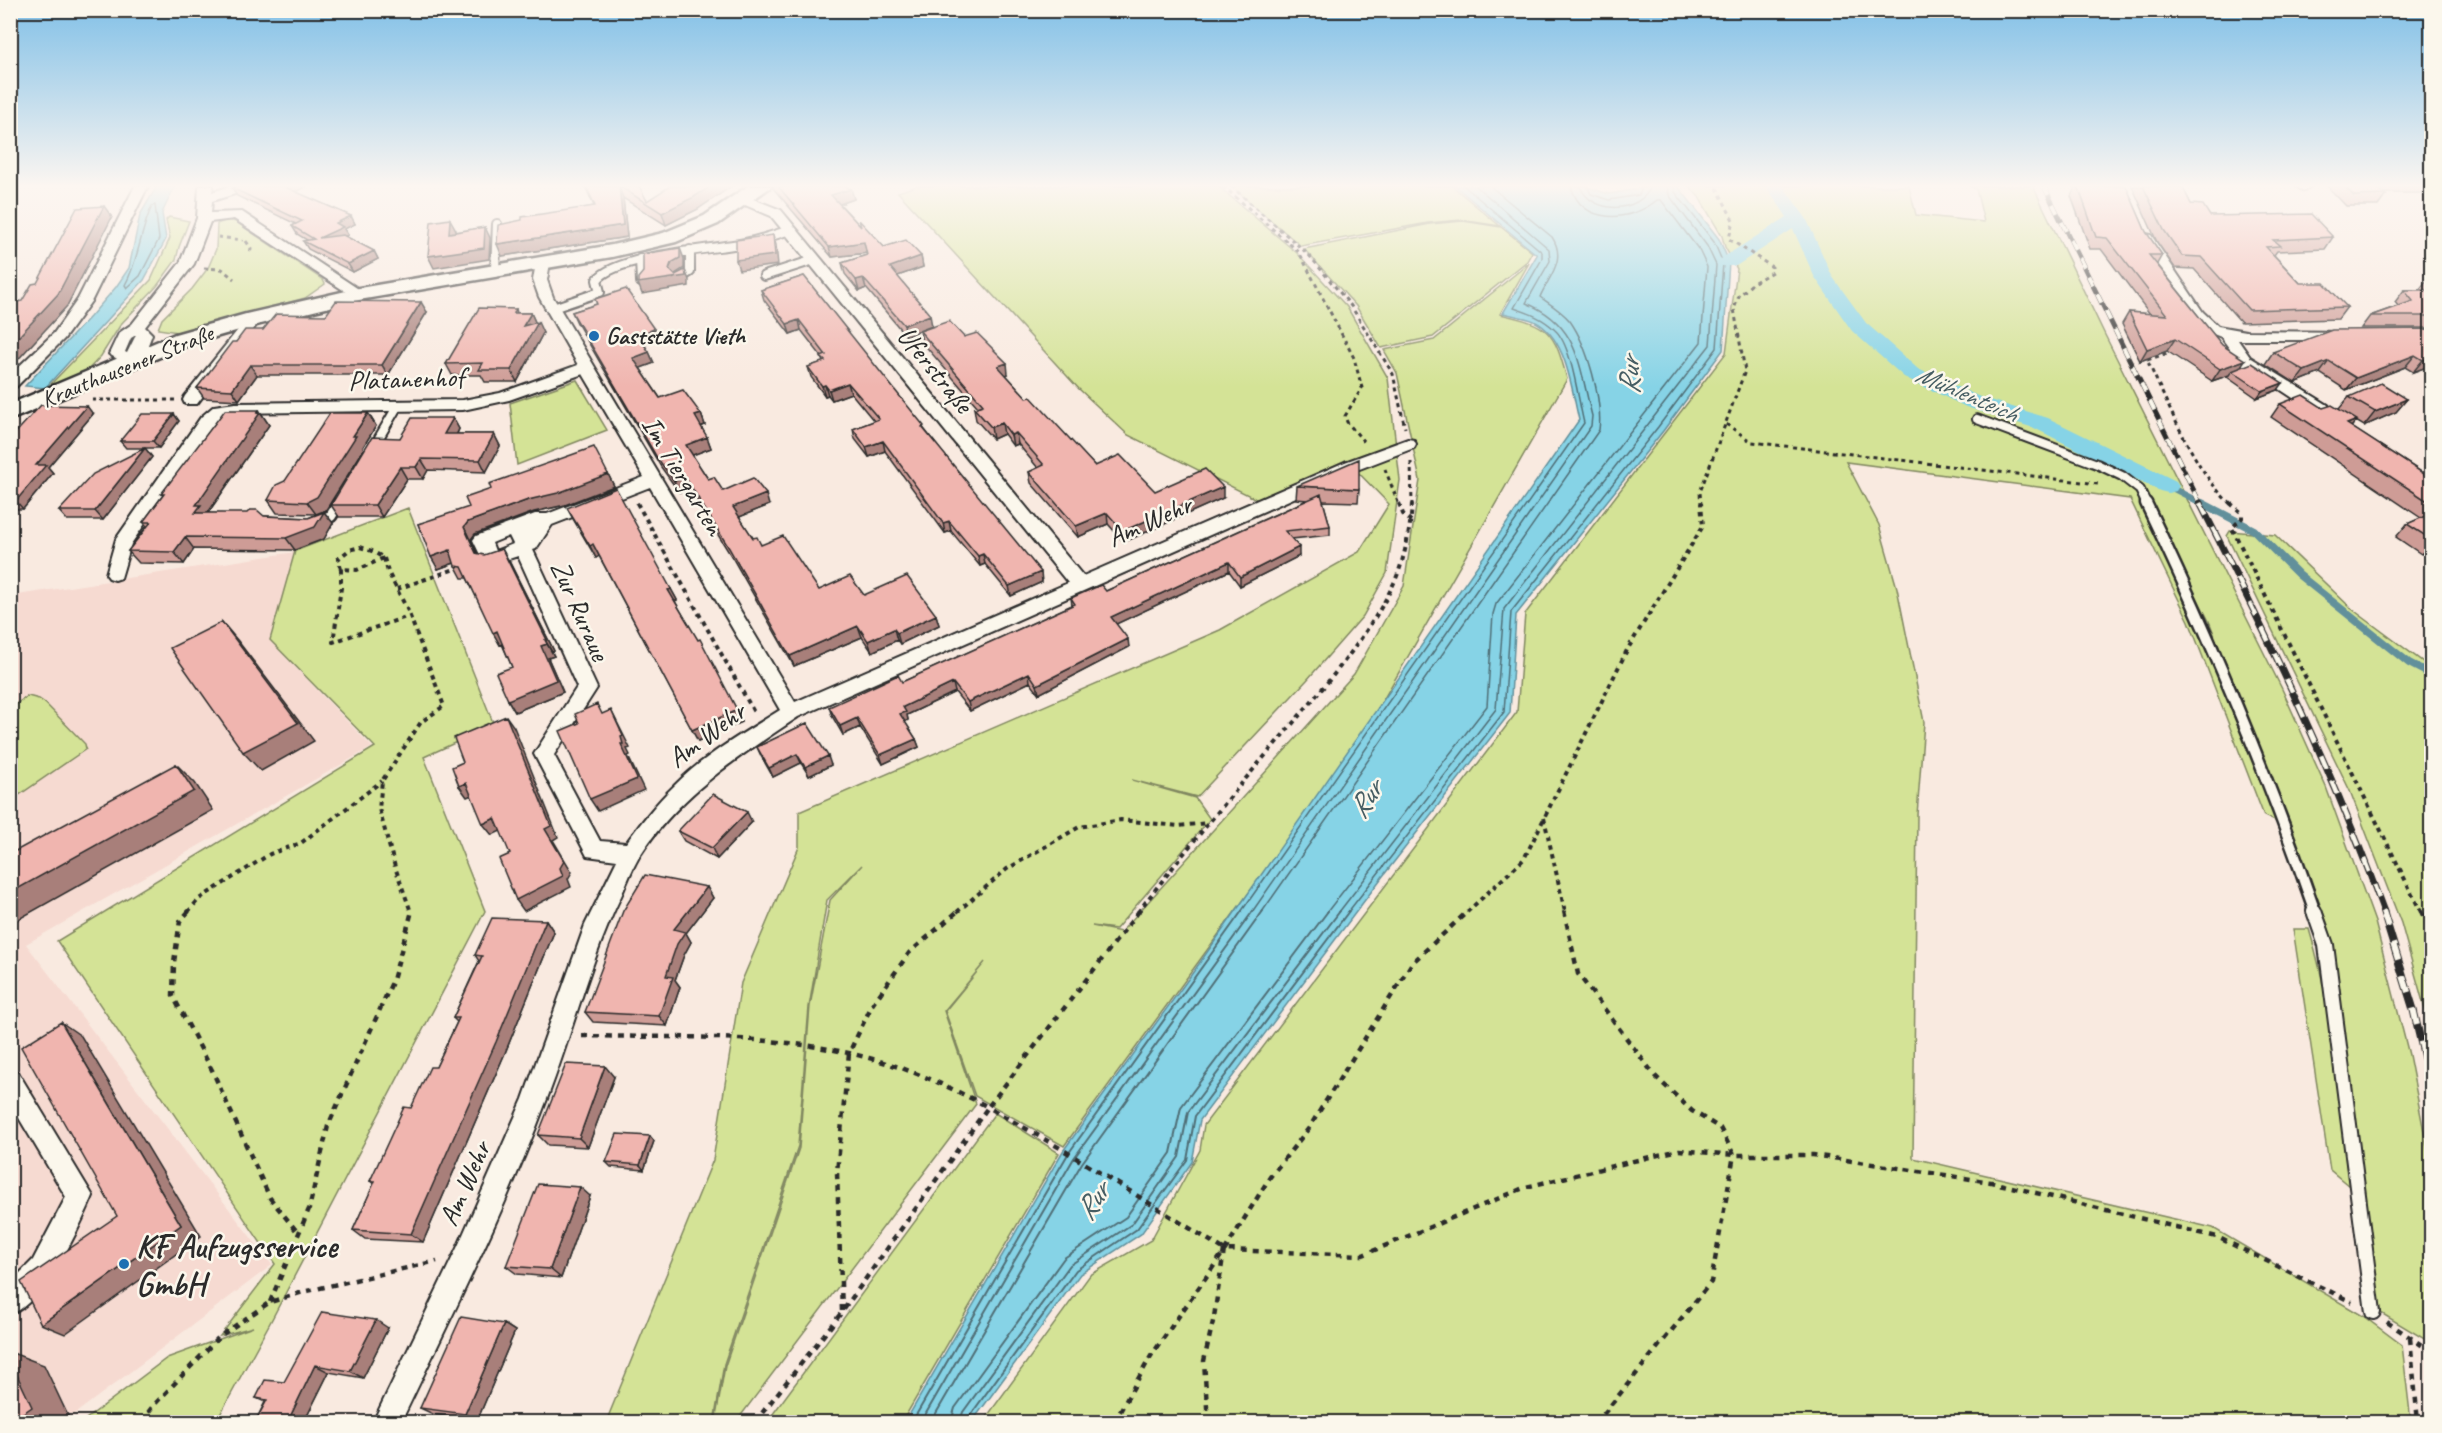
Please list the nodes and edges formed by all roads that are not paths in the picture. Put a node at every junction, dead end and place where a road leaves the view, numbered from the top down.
1 (109, 253) edge
2 (192, 253) edge
3 (295, 253) edge
4 (496, 253) edge
5 (594, 253) edge
6 (674, 253) edge
7 (690, 253) edge
8 (808, 253) edge
9 (2155, 253) edge
10 (640, 259) junction
11 (814, 260) junction
12 (543, 263) junction
13 (495, 270) junction
14 (764, 276) dead end
15 (679, 279) edge
16 (641, 282) edge
17 (359, 294) junction
18 (553, 308) junction
19 (254, 319) junction
20 (2226, 334) junction
21 (2362, 335) edge
22 (129, 361) junction
23 (587, 367) junction
24 (10, 384) edge
25 (191, 400) road end
26 (397, 407) junction
27 (10, 413) edge
28 (2333, 416) edge
29 (1977, 419) dead end
30 (1408, 444) road end
31 (367, 458) edge
32 (655, 479) junction
33 (348, 489) edge
34 (306, 521) edge
35 (543, 522) junction
36 (523, 547) junction
37 (115, 574) dead end
38 (1080, 585) junction
39 (791, 712) junction
40 (631, 852) junction
41 (10, 1080) edge
42 (10, 1302) edge
43 (2373, 1312) road end
44 (387, 1422) edge

1 - 24 street
2 - 22 street
3 - 17 street
4 - 13 lane
5 - 12 street, Krauthausener Straße
6 - 10 lane
7 - 15 lane
8 - 11 street, Uferstraße
9 - 20 street
10 - 16 lane
10 - 18 lane
11 - 14 lane
11 - 38 street, Uferstraße
12 - 13 street, Krauthausener Straße
12 - 18 street, Im Tiergarten
13 - 17 street, Krauthausener Straße
17 - 19 street, Krauthausener Straße
18 - 23 street, Im Tiergarten
19 - 22 street, Krauthausener Straße
19 - 25 street
20 - 21 street
20 - 28 street
22 - 27 street, Krauthausener Straße
23 - 26 street, Platanenhof
23 - 32 street, Im Tiergarten
26 - 31 lane
26 - 37 street, Platanenhof
29 - 43 lane
30 - 38 street, Am Wehr
32 - 35 street, Zur Ruraue
32 - 39 street, Im Tiergarten
33 - 34 lane
35 - 36 street, Zur Ruraue
35 - 36 street, Zur Ruraue
36 - 40 street, Zur Ruraue
38 - 39 street, Am Wehr
39 - 40 street, Am Wehr
40 - 44 street, Am Wehr
41 - 42 street

